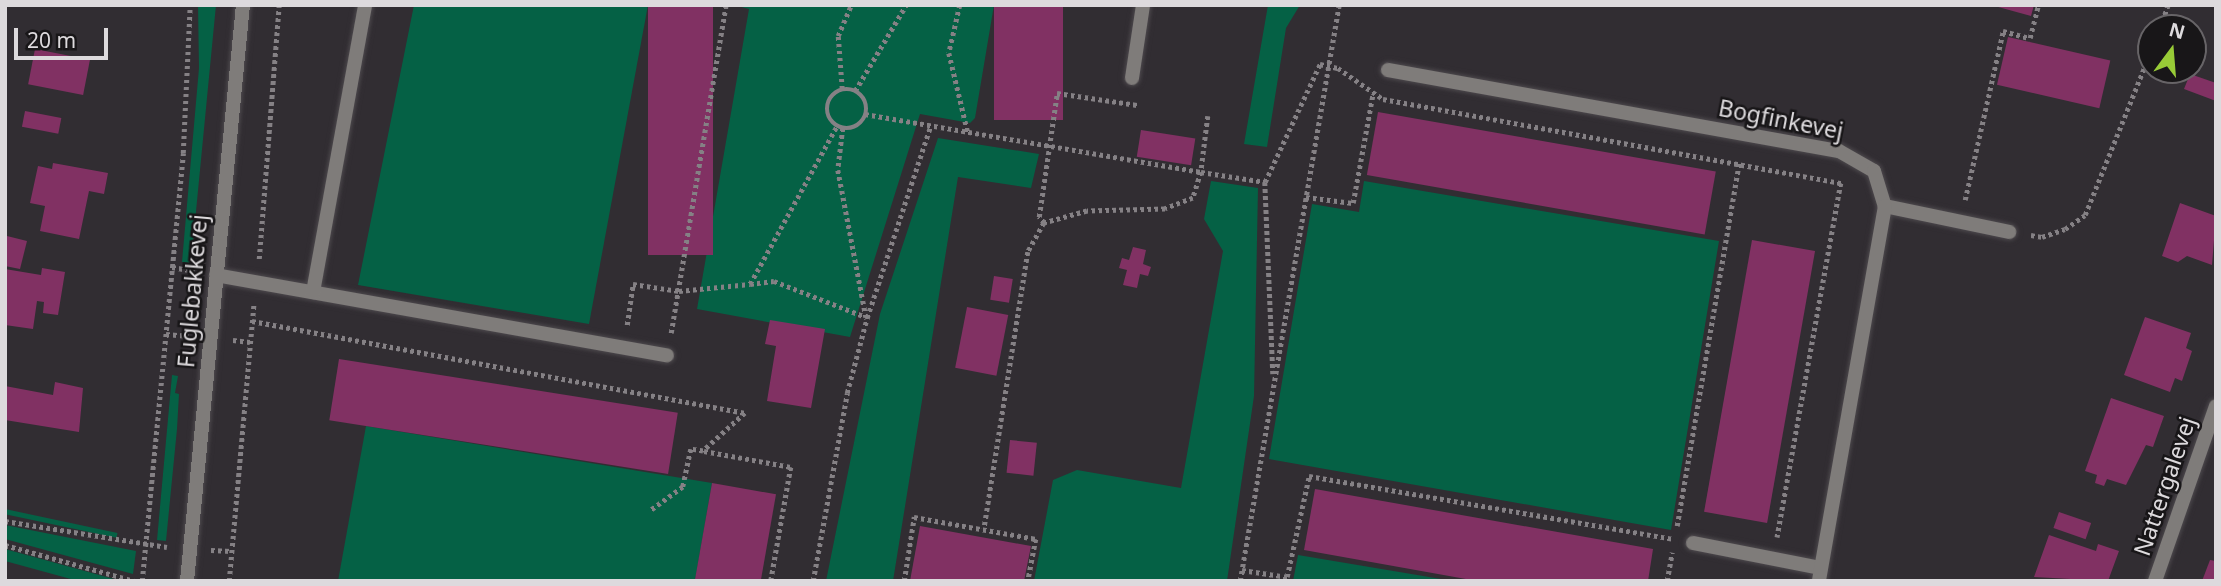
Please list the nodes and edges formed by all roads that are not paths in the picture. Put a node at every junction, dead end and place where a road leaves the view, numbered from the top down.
1 (243, 5) edge
2 (365, 5) edge
3 (1143, 5) edge
4 (1388, 70) dead end
5 (1132, 78) dead end
6 (1885, 206) junction
7 (2009, 232) road end
8 (216, 275) junction
9 (313, 292) junction
10 (667, 355) dead end
11 (2216, 406) edge
12 (1693, 543) road end
13 (1820, 574) edge
14 (187, 581) edge
15 (2155, 581) edge

1 - 8 street, Fuglebakkevej
2 - 9 street
3 - 5 street
4 - 6 street, Bogfinkevej
6 - 7 street
6 - 13 street, Bogfinkevej
8 - 9 street
8 - 14 street, Fuglebakkevej
9 - 10 street
11 - 15 street, Nattergalevej
12 - 13 street

